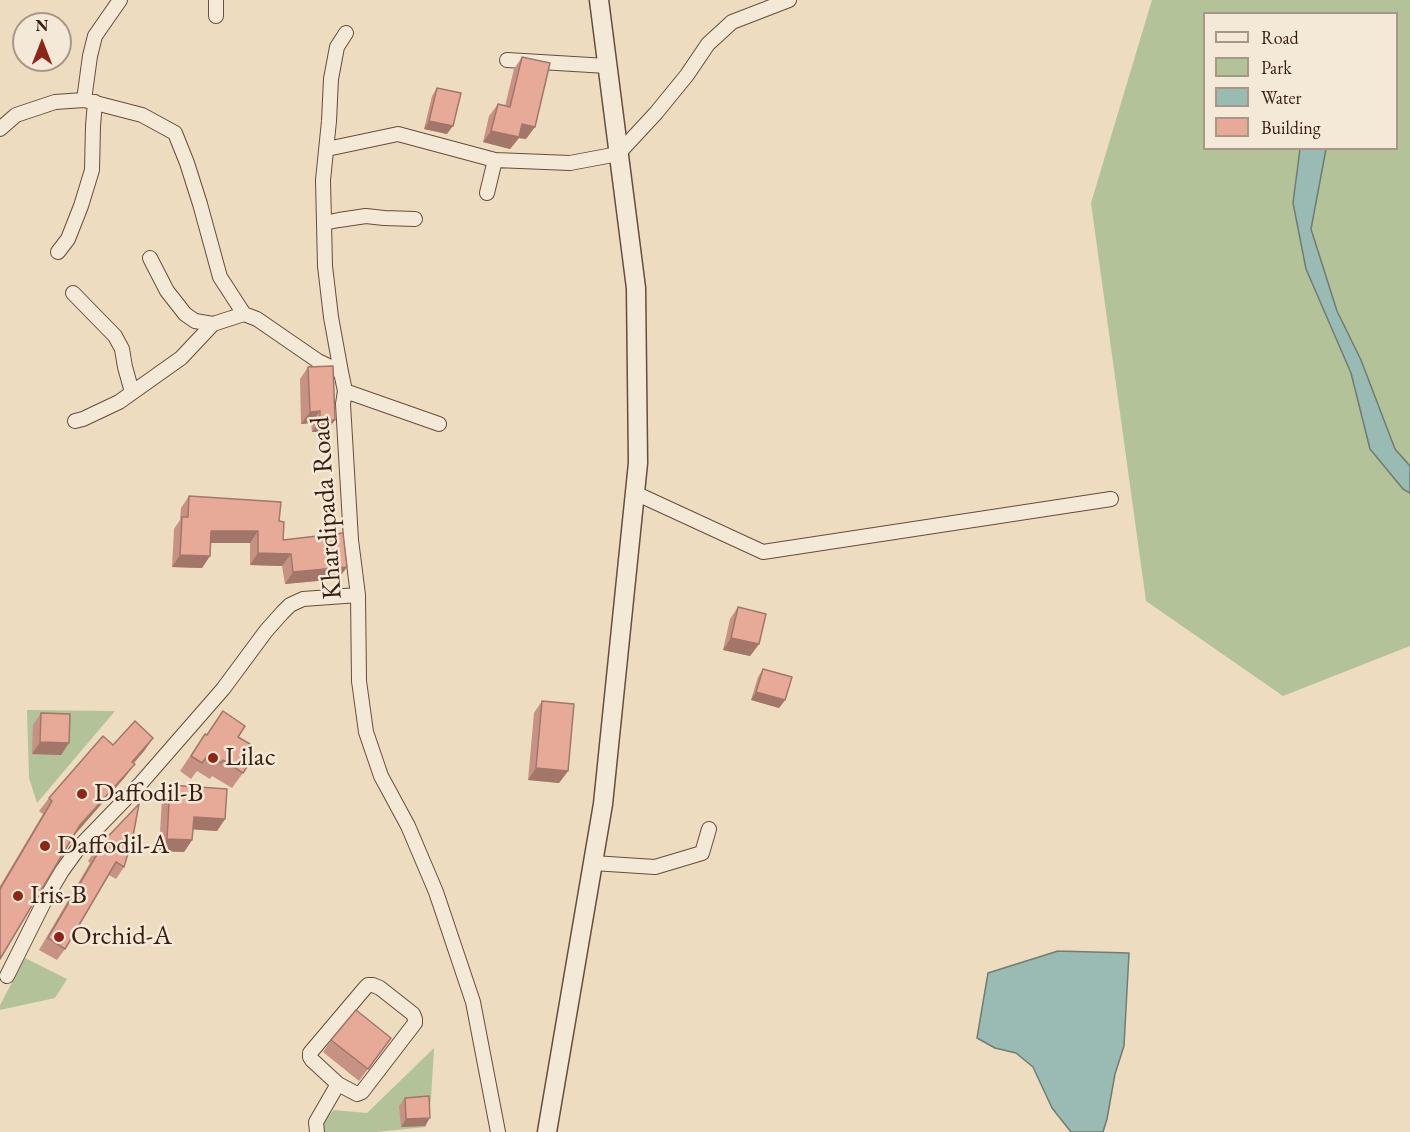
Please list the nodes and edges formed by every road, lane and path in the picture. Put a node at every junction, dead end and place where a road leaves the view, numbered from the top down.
1 (120, 0) edge
2 (216, 0) edge
3 (598, 0) edge
4 (789, 0) edge
5 (216, 16) dead end
6 (346, 33) dead end
7 (507, 60) dead end
8 (607, 66) junction
9 (89, 101) junction
10 (0, 129) edge
11 (327, 149) junction
12 (618, 154) junction
13 (495, 160) junction
14 (487, 193) dead end
15 (416, 219) dead end
16 (324, 223) junction
17 (58, 252) dead end
18 (150, 258) dead end
19 (73, 293) dead end
20 (244, 314) junction
21 (213, 324) junction
22 (341, 372) junction
23 (345, 391) junction
24 (132, 392) junction
25 (75, 421) dead end
26 (439, 424) dead end
27 (635, 493) junction
28 (1085, 503) dead end
29 (358, 595) junction
30 (709, 829) dead end
31 (593, 863) junction
32 (7, 976) dead end
33 (338, 1084) junction
34 (317, 1132) edge
35 (498, 1132) edge
36 (547, 1132) edge

1 - 9 street
2 - 5 street
3 - 8 street
4 - 12 street
6 - 11 street, Khardipada Road
7 - 8 street
8 - 12 street
9 - 10 street
9 - 17 street
9 - 20 street
11 - 13 street
11 - 16 street, Khardipada Road
12 - 13 street
12 - 27 street
13 - 14 street
15 - 16 street
16 - 22 street, Khardipada Road
18 - 21 street
19 - 24 street
20 - 21 street
20 - 22 street
21 - 24 street
22 - 23 street, Khardipada Road
23 - 26 street
23 - 29 street, Khardipada Road
24 - 25 street
27 - 28 street
27 - 31 street
29 - 32 street
29 - 35 street, Khardipada Road
30 - 31 street
31 - 36 street
33 - 33 street
33 - 34 street

